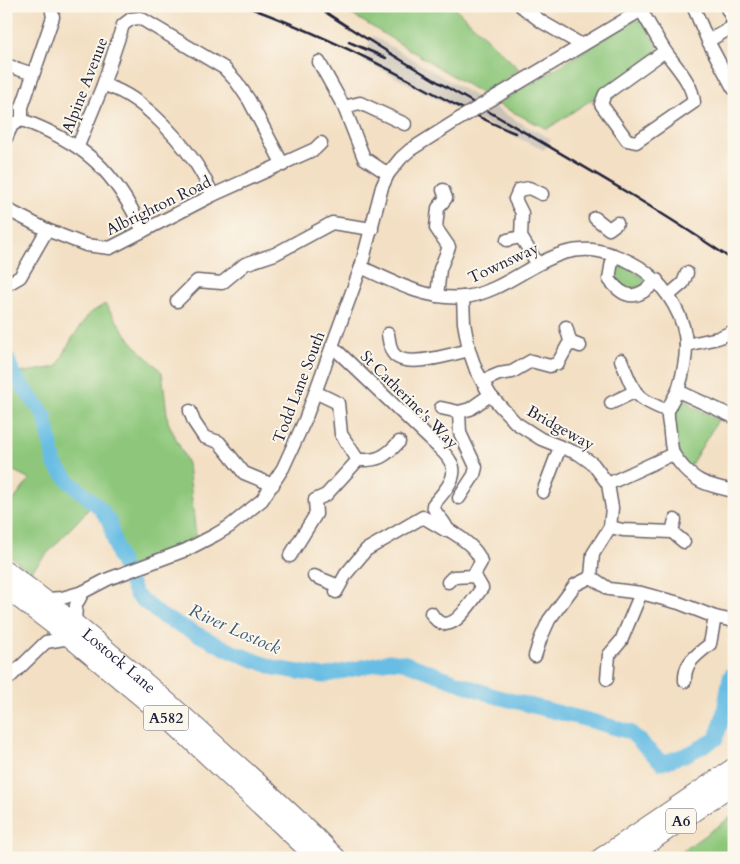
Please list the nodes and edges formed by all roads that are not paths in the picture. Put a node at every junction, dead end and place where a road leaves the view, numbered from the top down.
1 (521, 6) edge
2 (693, 6) edge
3 (728, 6) edge
4 (644, 8) edge
5 (54, 12) edge
6 (734, 18) edge
7 (734, 26) edge
8 (708, 41) junction
9 (582, 44) junction
10 (665, 51) junction
11 (319, 62) dead end
12 (6, 65) edge
13 (33, 74) junction
14 (103, 85) junction
15 (734, 87) edge
16 (344, 107) junction
17 (22, 120) junction
18 (405, 124) dead end
19 (6, 138) edge
20 (321, 143) dead end
21 (78, 146) junction
22 (283, 165) junction
23 (388, 174) junction
24 (443, 190) dead end
25 (542, 194) dead end
26 (213, 196) junction
27 (6, 209) edge
28 (595, 218) dead end
29 (47, 230) junction
30 (372, 230) junction
31 (143, 231) junction
32 (521, 237) junction
33 (507, 240) dead end
34 (609, 253) junction
35 (537, 264) junction
36 (361, 267) junction
37 (689, 270) dead end
38 (656, 280) junction
39 (6, 285) edge
40 (669, 295) junction
41 (437, 296) junction
42 (463, 297) junction
43 (177, 300) dead end
44 (566, 327) dead end
45 (734, 331) edge
46 (388, 334) dead end
47 (686, 344) junction
48 (332, 346) junction
49 (469, 350) junction
50 (621, 360) dead end
51 (482, 381) junction
52 (678, 391) junction
53 (315, 392) junction
54 (634, 392) junction
55 (490, 395) junction
56 (611, 403) dead end
57 (441, 408) dead end
58 (190, 411) dead end
59 (668, 411) junction
60 (459, 412) junction
61 (734, 416) edge
62 (399, 442) dead end
63 (560, 447) junction
64 (673, 454) junction
65 (358, 460) junction
66 (608, 484) junction
67 (273, 485) junction
68 (734, 491) edge
69 (543, 492) dead end
70 (459, 498) dead end
71 (610, 527) junction
72 (448, 529) junction
73 (684, 542) dead end
74 (290, 556) dead end
75 (6, 570) edge
76 (314, 576) dead end
77 (473, 576) junction
78 (591, 577) junction
79 (448, 582) dead end
80 (6, 589) edge
81 (83, 592) junction
82 (641, 592) junction
83 (46, 599) junction
84 (431, 613) dead end
85 (715, 617) junction
86 (734, 621) edge
87 (49, 624) junction
88 (72, 631) junction
89 (46, 642) junction
90 (535, 656) dead end
91 (606, 679) dead end
92 (6, 681) edge
93 (685, 681) dead end
94 (734, 767) edge
95 (734, 784) edge
96 (316, 858) edge
97 (337, 858) edge
98 (600, 858) edge
99 (628, 858) edge

1 - 9 street
2 - 8 street
3 - 6 main road
4 - 9 street
4 - 10 street
5 - 13 street
7 - 8 street
8 - 15 street
9 - 23 street, Todd Lane South, bridge
10 - 10 street
11 - 16 street
12 - 13 street
13 - 17 street
14 - 21 street, Alpine Avenue
14 - 22 street, Alpine Avenue
14 - 26 street
16 - 18 street
16 - 23 street
17 - 19 street
17 - 21 street
20 - 22 street, Albrighton Road
21 - 31 street
22 - 26 street, Albrighton Road
23 - 30 street, Todd Lane South
24 - 41 street
25 - 32 street
26 - 31 street, Albrighton Road
27 - 29 street, Albrighton Road
28 - 34 street
29 - 31 street, Albrighton Road
29 - 39 street
30 - 36 street, Todd Lane South
30 - 43 street
32 - 33 street
32 - 35 street
34 - 35 street, Townsway
34 - 38 street, Townsway
34 - 38 street
35 - 42 street, Townsway
36 - 41 street, Townsway
36 - 48 street, Todd Lane South
37 - 40 street
38 - 40 street, Townsway
40 - 47 street, Townsway
41 - 42 street, Townsway
42 - 49 street, Bridgeway
44 - 51 street
45 - 47 street
46 - 49 street
47 - 52 street, Townsway
48 - 53 street, Todd Lane South
48 - 72 street, St Catherine's Way
49 - 51 street, Bridgeway
50 - 54 street
51 - 55 street, Bridgeway
52 - 59 street, Townsway
52 - 61 street
53 - 65 street
53 - 67 street, Todd Lane South
54 - 56 street
54 - 59 street
55 - 60 street
55 - 63 street, Bridgeway
57 - 60 street
58 - 67 street
59 - 64 street
60 - 70 street
62 - 65 street
63 - 66 street, Bridgeway
63 - 69 street
64 - 66 street
64 - 68 street
65 - 74 street
66 - 71 street, Bridgeway
67 - 81 street, Todd Lane South
71 - 73 street
71 - 78 street, Bridgeway
72 - 76 street
72 - 77 street
75 - 83 highway, Lostock Lane / A582
77 - 79 street
77 - 84 street
78 - 82 street
78 - 90 street
80 - 87 highway, Lostock Lane / A582
81 - 83 street, Todd Lane South
81 - 88 street
82 - 85 street
82 - 91 street
83 - 88 highway, Lostock Lane / A582
85 - 86 street
85 - 93 street
87 - 88 highway, Lostock Lane / A582
87 - 89 street
88 - 89 street
88 - 96 highway, Lostock Lane / A582
88 - 97 highway, Lostock Lane / A582
89 - 92 street
94 - 98 highway, A6
95 - 99 highway, A6

